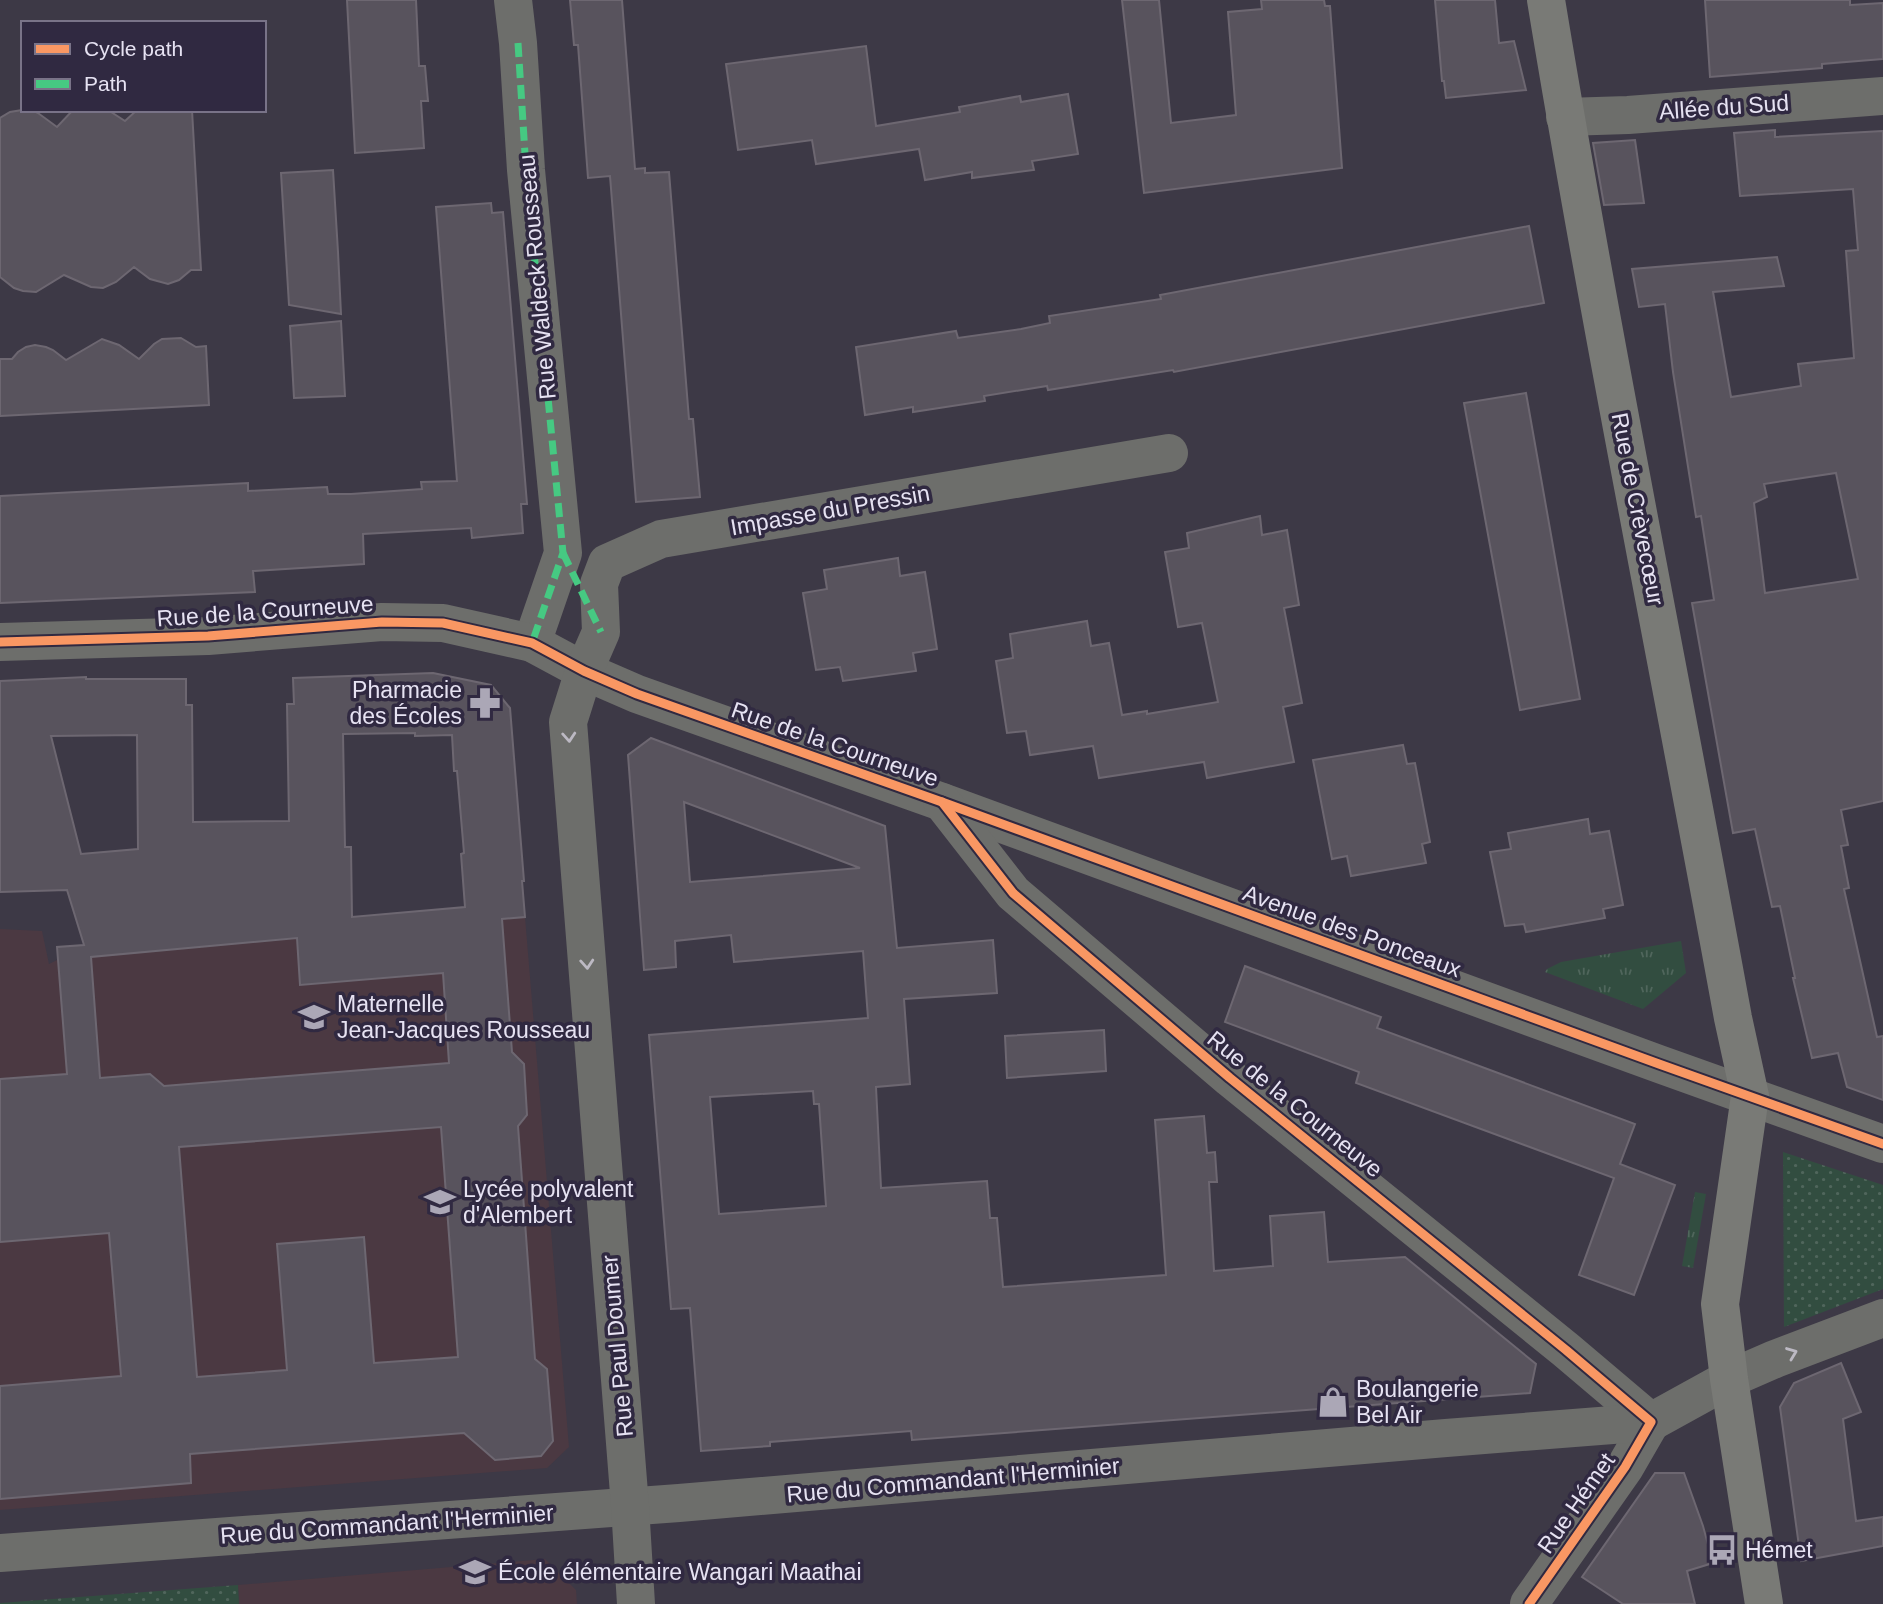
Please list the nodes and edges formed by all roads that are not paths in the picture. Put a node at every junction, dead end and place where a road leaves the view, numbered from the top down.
1 (513, 0) edge
2 (1546, 0) edge
3 (1883, 96) edge
4 (1565, 117) junction
5 (1169, 453) dead end
6 (563, 553) junction
7 (601, 632) junction
8 (0, 642) edge
9 (532, 643) junction
10 (583, 671) junction
11 (942, 802) junction
12 (1750, 1096) junction
13 (1883, 1144) edge
14 (1883, 1318) edge
15 (1729, 1379) junction
16 (1651, 1422) junction
17 (630, 1506) junction
18 (0, 1553) edge
19 (636, 1604) edge
20 (1529, 1604) edge
21 (1764, 1604) edge

1 - 6 street, Rue Waldeck Rousseau
2 - 4 main road, Rue de Crèvecœur
3 - 4 street, Allée du Sud
4 - 12 main road, Rue de Crèvecœur
5 - 7 street, Impasse du Pressin
6 - 7 street, Rue Waldeck Rousseau
6 - 9 street, Rue Waldeck Rousseau
7 - 10 street, Impasse du Pressin
8 - 9 street, Rue de la Courneuve
9 - 10 street, Rue de la Courneuve
10 - 11 street, Rue de la Courneuve
10 -> 17 street, Rue Paul Doumer
11 - 12 street, Avenue des Ponceaux
11 - 16 street, Rue de la Courneuve
12 - 13 street, Avenue des Ponceaux
12 - 15 main road
15 -> 14 street, Rue du Commandant l'Herminier
15 - 16 street, Rue du Commandant l'Herminier
15 - 21 main road
16 - 17 street, Rue du Commandant l'Herminier
16 - 20 street, Rue Hémet
17 - 18 street, Rue du Commandant l'Herminier
17 - 19 street, Rue Paul Doumer

